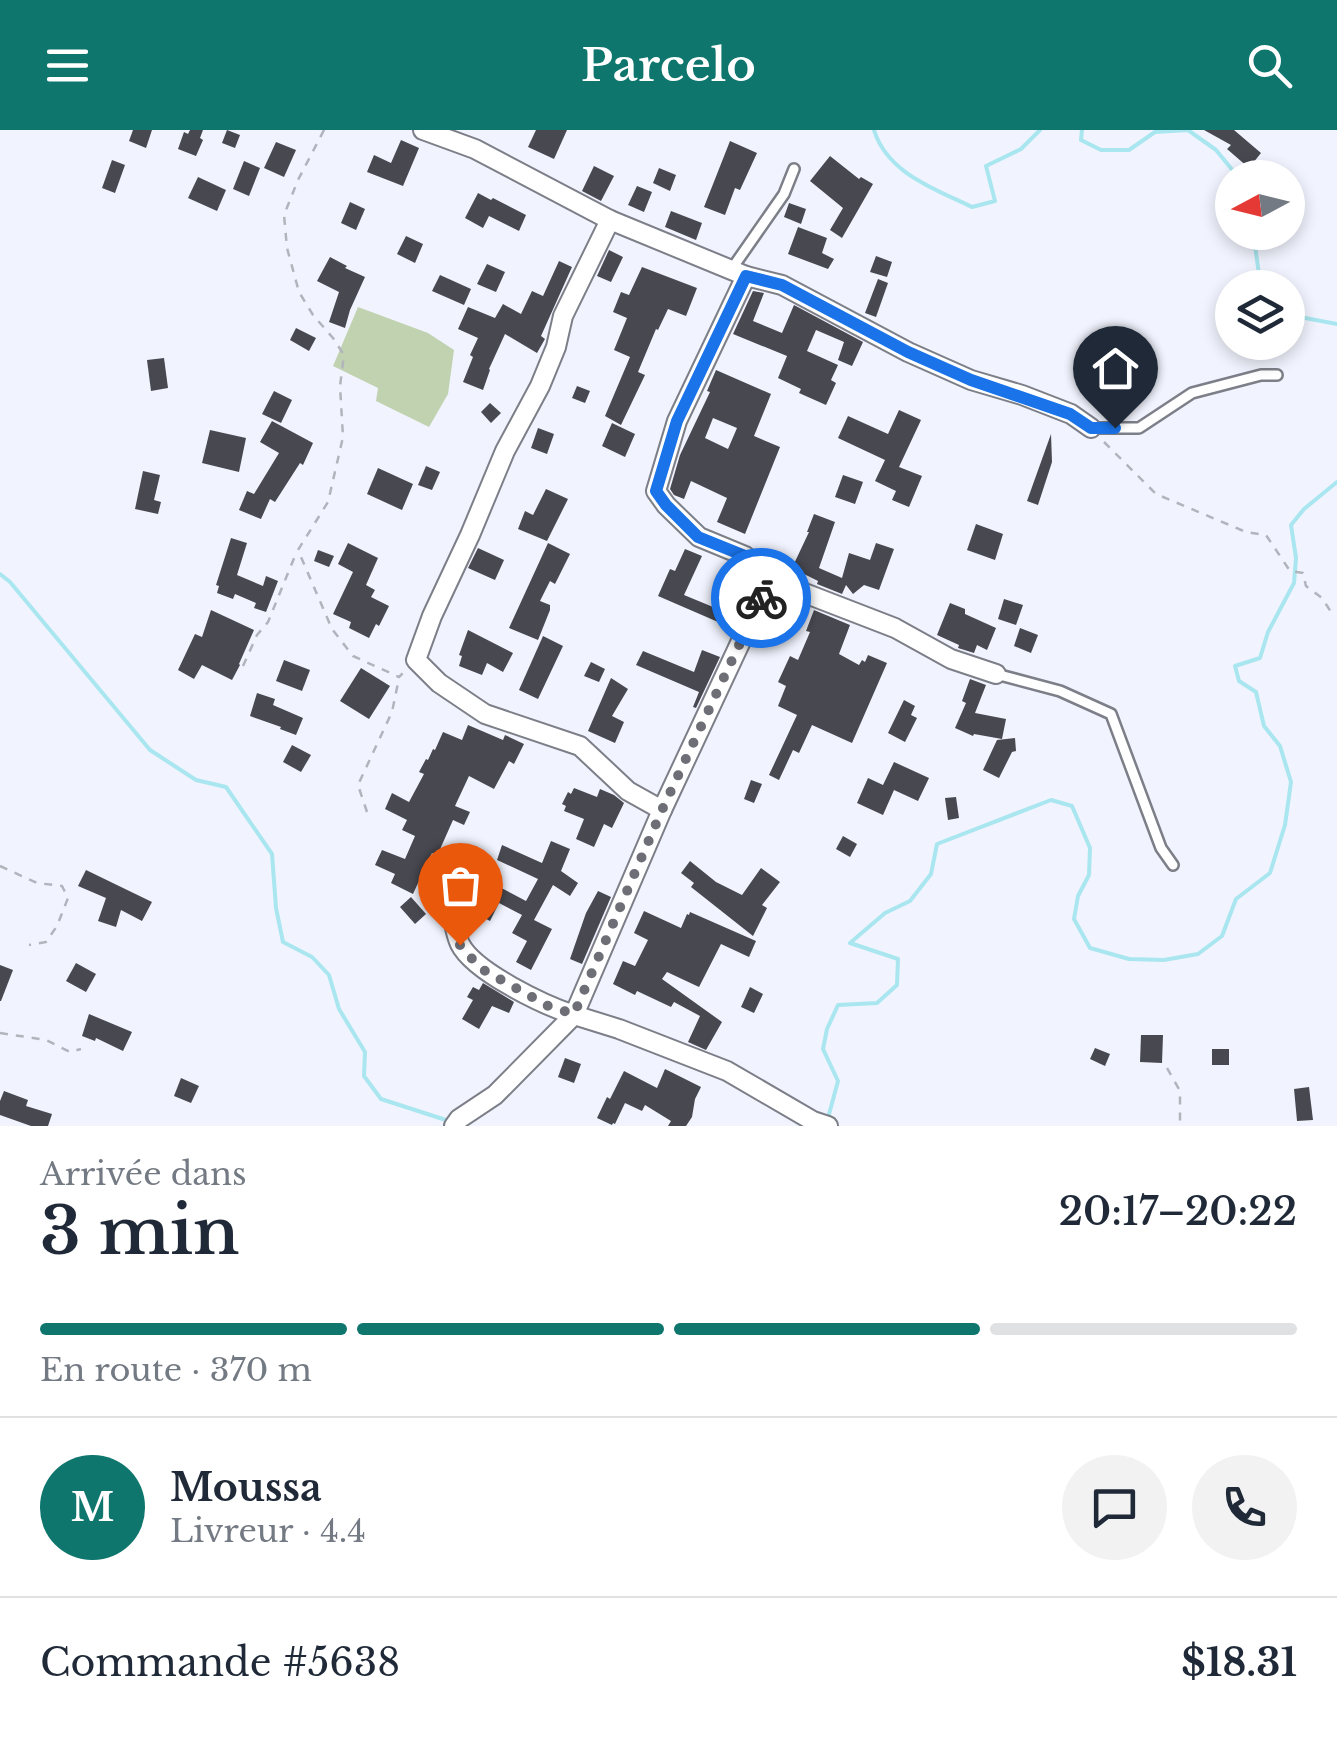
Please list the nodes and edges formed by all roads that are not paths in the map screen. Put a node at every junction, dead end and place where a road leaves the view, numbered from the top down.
1 (423, 130) edge
2 (794, 169) dead end
3 (610, 220) junction
4 (738, 273) junction
5 (1277, 375) dead end
6 (1091, 428) joint
7 (771, 577) junction
8 (996, 674) joint
9 (662, 810) junction
10 (1174, 866) dead end
11 (483, 872) dead end
12 (574, 1014) junction
13 (456, 1123) edge
14 (821, 1123) edge

1 - 3 street
2 - 4 lane
3 - 4 street
3 - 9 street
4 - 6 street
4 - 7 street
5 - 6 lane
7 - 8 street
7 - 9 street
8 - 10 lane
9 - 12 street
11 - 12 street
12 - 13 street
12 - 14 street

